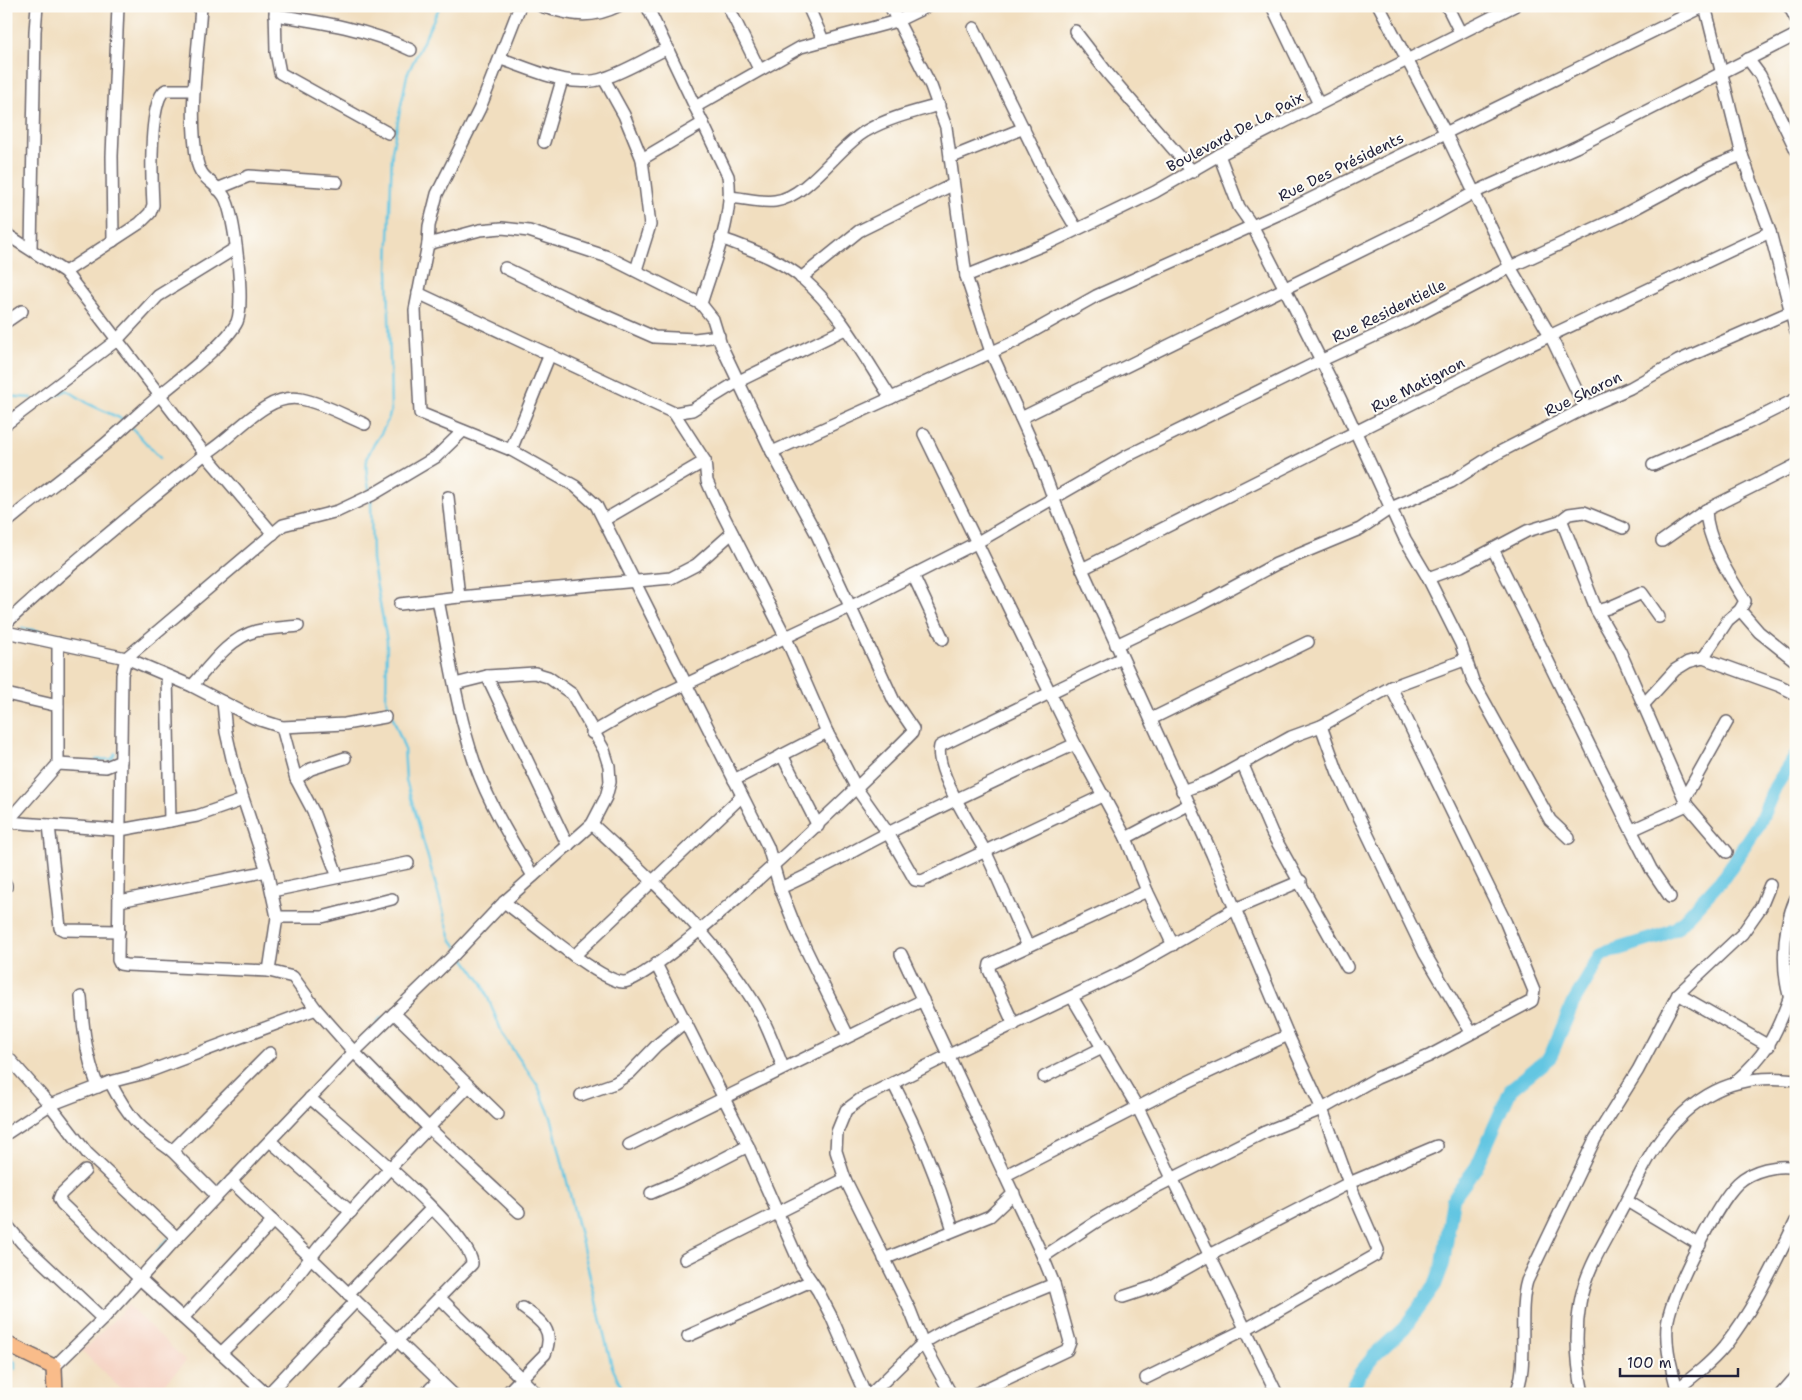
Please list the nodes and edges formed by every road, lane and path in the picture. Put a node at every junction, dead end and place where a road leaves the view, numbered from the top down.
1 (37, 6) edge
2 (118, 6) edge
3 (201, 6) edge
4 (297, 6) edge
5 (520, 6) edge
6 (541, 6) edge
7 (618, 6) edge
8 (647, 6) edge
9 (728, 6) edge
10 (808, 6) edge
11 (890, 6) edge
12 (928, 6) edge
13 (1272, 6) edge
14 (1379, 6) edge
15 (1447, 6) edge
16 (1514, 6) edge
17 (1705, 6) edge
18 (1789, 6) edge
19 (275, 11) edge
20 (290, 17) junction
21 (1796, 19) edge
22 (897, 21) junction
23 (974, 28) dead end
24 (1075, 31) dead end
25 (1460, 32) junction
26 (1796, 35) edge
27 (823, 40) junction
28 (668, 48) junction
29 (411, 50) dead end
30 (501, 59) junction
31 (1748, 59) junction
32 (1406, 60) junction
33 (759, 69) junction
34 (1722, 72) junction
35 (604, 79) junction
36 (562, 80) junction
37 (194, 90) junction
38 (1319, 104) junction
39 (939, 105) junction
40 (695, 107) junction
41 (703, 123) junction
42 (1024, 128) junction
43 (1445, 132) junction
44 (388, 133) dead end
45 (544, 142) dead end
46 (1796, 150) edge
47 (1219, 155) junction
48 (1742, 155) junction
49 (950, 158) junction
50 (642, 159) junction
51 (1193, 172) junction
52 (337, 182) dead end
53 (952, 185) junction
54 (217, 189) junction
55 (1473, 192) junction
56 (729, 197) junction
57 (1253, 227) junction
58 (1076, 228) junction
59 (1770, 232) junction
60 (6, 234) edge
61 (721, 238) junction
62 (113, 241) junction
63 (428, 244) junction
64 (236, 248) junction
65 (31, 249) junction
66 (1510, 267) junction
67 (505, 268) dead end
68 (636, 270) junction
69 (65, 272) junction
70 (966, 276) junction
71 (802, 278) junction
72 (1285, 289) junction
73 (418, 293) junction
74 (701, 304) junction
75 (22, 311) dead end
76 (1790, 312) junction
77 (6, 322) edge
78 (845, 329) junction
79 (1796, 332) edge
80 (1550, 335) junction
81 (719, 336) junction
82 (117, 340) junction
83 (991, 352) junction
84 (550, 354) junction
85 (1320, 361) junction
86 (738, 381) junction
87 (160, 396) junction
88 (891, 398) junction
89 (1796, 399) edge
90 (1585, 408) junction
91 (674, 413) junction
92 (1021, 418) junction
93 (6, 424) edge
94 (365, 424) dead end
95 (463, 431) junction
96 (924, 434) dead end
97 (1355, 434) junction
98 (511, 450) junction
99 (772, 452) junction
100 (204, 454) junction
101 (705, 461) junction
102 (1796, 465) edge
103 (1653, 466) dead end
104 (448, 497) dead end
105 (1054, 500) junction
106 (1391, 508) junction
107 (1706, 510) junction
108 (604, 520) junction
109 (1560, 521) junction
110 (6, 523) edge
111 (1623, 528) dead end
112 (732, 532) junction
113 (273, 534) junction
114 (1662, 541) dead end
115 (976, 543) junction
116 (1493, 549) junction
117 (1082, 569) junction
118 (913, 575) junction
119 (1428, 578) junction
120 (636, 583) junction
121 (460, 597) junction
122 (438, 600) junction
123 (400, 604) dead end
124 (852, 606) junction
125 (1598, 610) junction
126 (1740, 610) junction
127 (1659, 617) dead end
128 (6, 624) edge
129 (298, 626) dead end
130 (6, 632) edge
131 (786, 638) junction
132 (943, 639) dead end
133 (1308, 642) dead end
134 (58, 644) junction
135 (1116, 645) junction
136 (126, 658) junction
137 (1122, 658) junction
138 (1703, 658) junction
139 (1793, 658) dead end
140 (1467, 659) junction
141 (167, 676) junction
142 (487, 676) junction
143 (455, 684) junction
144 (685, 685) junction
145 (192, 686) junction
146 (1391, 688) junction
147 (1051, 692) junction
148 (6, 694) edge
149 (1796, 694) edge
150 (223, 702) junction
151 (1644, 704) junction
152 (58, 706) junction
153 (385, 717) dead end
154 (1151, 719) junction
155 (1727, 722) dead end
156 (1321, 726) junction
157 (282, 727) junction
158 (827, 732) junction
159 (592, 733) junction
160 (1075, 744) junction
161 (782, 755) junction
162 (345, 758) dead end
163 (121, 761) junction
164 (1242, 763) junction
165 (58, 764) junction
166 (106, 767) junction
167 (121, 779) junction
168 (296, 779) junction
169 (734, 780) junction
170 (857, 788) junction
171 (1182, 791) junction
172 (1104, 795) junction
173 (742, 796) junction
174 (956, 799) junction
175 (243, 800) junction
176 (1686, 802) junction
177 (1188, 805) junction
178 (170, 821) junction
179 (7, 822) edge
180 (592, 824) junction
181 (49, 825) junction
182 (818, 826) junction
183 (120, 830) junction
184 (1632, 830) junction
185 (888, 833) junction
186 (1126, 838) junction
187 (1569, 838) dead end
188 (568, 846) junction
189 (985, 851) junction
190 (1727, 852) dead end
191 (408, 863) dead end
192 (775, 865) junction
193 (267, 871) junction
194 (533, 876) junction
195 (338, 877) junction
196 (654, 881) junction
197 (1301, 881) junction
198 (1770, 884) dead end
199 (780, 888) junction
200 (272, 891) junction
201 (1147, 891) junction
202 (1670, 897) dead end
203 (1796, 898) edge
204 (392, 899) dead end
205 (120, 901) junction
206 (504, 902) junction
207 (1235, 909) junction
208 (277, 917) junction
209 (700, 929) junction
210 (119, 931) junction
211 (1173, 945) junction
212 (1028, 946) junction
213 (901, 954) dead end
214 (574, 956) junction
215 (656, 964) junction
216 (1347, 967) dead end
217 (269, 971) junction
218 (1678, 994) junction
219 (81, 997) dead end
220 (1072, 997) junction
221 (923, 1000) junction
222 (1789, 1000) junction
223 (316, 1009) junction
224 (394, 1013) junction
225 (1796, 1014) edge
226 (685, 1022) junction
227 (1014, 1025) junction
228 (1471, 1032) junction
229 (1288, 1035) junction
230 (848, 1036) junction
231 (1770, 1046) junction
232 (1102, 1048) junction
233 (354, 1052) junction
234 (270, 1053) dead end
235 (6, 1055) edge
236 (949, 1055) junction
237 (783, 1067) junction
238 (1044, 1077) dead end
239 (1796, 1080) edge
240 (110, 1082) junction
241 (1734, 1082) junction
242 (893, 1083) junction
243 (98, 1086) junction
244 (469, 1086) junction
245 (581, 1095) dead end
246 (722, 1097) junction
247 (310, 1098) junction
248 (50, 1105) junction
249 (1138, 1108) junction
250 (1322, 1109) junction
251 (498, 1114) dead end
252 (428, 1127) junction
253 (6, 1134) edge
254 (270, 1141) junction
255 (629, 1145) dead end
256 (748, 1146) junction
257 (1438, 1146) dead end
258 (172, 1151) junction
259 (390, 1168) junction
260 (1796, 1168) edge
261 (85, 1171) dead end
262 (1006, 1175) junction
263 (845, 1179) junction
264 (231, 1181) junction
265 (1172, 1181) junction
266 (1349, 1183) junction
267 (651, 1193) dead end
268 (1014, 1193) junction
269 (217, 1196) junction
270 (1627, 1200) junction
271 (432, 1208) junction
272 (351, 1212) junction
273 (519, 1212) dead end
274 (780, 1213) junction
275 (273, 1221) junction
276 (1796, 1221) edge
277 (6, 1224) edge
278 (954, 1230) junction
279 (177, 1238) junction
280 (1700, 1245) junction
281 (1210, 1255) junction
282 (1043, 1257) junction
283 (310, 1258) junction
284 (685, 1259) dead end
285 (884, 1259) junction
286 (139, 1278) junction
287 (811, 1281) junction
288 (1054, 1284) junction
289 (352, 1297) junction
290 (1123, 1297) dead end
291 (440, 1298) junction
292 (523, 1308) dead end
293 (183, 1318) junction
294 (103, 1319) junction
295 (1246, 1329) junction
296 (688, 1336) dead end
297 (398, 1340) junction
298 (923, 1343) junction
299 (6, 1344) edge
300 (221, 1353) junction
301 (54, 1367) junction
302 (1796, 1377) edge
303 (520, 1378) junction
304 (1146, 1378) dead end
305 (438, 1381) junction
306 (1675, 1392) edge
307 (55, 1394) edge
308 (267, 1394) edge
309 (346, 1394) edge
310 (425, 1394) edge
311 (453, 1394) edge
312 (506, 1394) edge
313 (537, 1394) edge
314 (865, 1394) edge
315 (871, 1394) edge
316 (951, 1394) edge
317 (975, 1394) edge
318 (1277, 1394) edge
319 (1516, 1394) edge
320 (1583, 1394) edge
321 (1781, 1394) edge

1 - 65 street
2 - 62 street
3 - 37 street
4 - 20 street
5 - 30 street
6 - 7 street
8 - 28 street
9 - 33 street
10 - 27 street
11 - 22 street
12 - 22 street
13 - 38 street
14 - 32 street
15 - 25 street
16 - 25 street, Boulevard De La Paix
17 - 34 street
17 - 43 street, Rue Des Présidents
18 - 21 street
19 - 20 street
19 - 44 street
20 - 29 street
22 - 27 street
22 - 39 street
23 - 42 street
24 - 51 street
25 - 32 street, Boulevard De La Paix
26 - 31 street
27 - 33 street
28 - 35 street
28 - 40 street
30 - 36 street
30 - 63 street
31 - 34 street
31 - 46 street
32 - 38 street, Boulevard De La Paix
32 - 43 street
33 - 40 street
34 - 48 street
34 - 55 street
35 - 36 street
35 - 50 street
36 - 45 street
37 - 54 street
37 - 62 street
38 - 47 street, Boulevard De La Paix
39 - 49 street
39 - 56 street
40 - 41 street
41 - 50 street
41 - 56 street
42 - 49 street
42 - 58 street
43 - 55 street
43 - 57 street, Rue Des Présidents
47 - 51 street, Boulevard De La Paix
47 - 57 street
48 - 59 street
48 - 66 street, Rue Residentielle
49 - 53 street
50 - 68 street
51 - 58 street, Boulevard De La Paix
52 - 54 street
53 - 70 street
53 - 71 street
54 - 64 street
55 - 66 street
55 - 72 street
56 - 61 street
57 - 72 street
57 - 83 street, Rue Des Présidents
58 - 70 street, Boulevard De La Paix
59 - 76 street
59 - 80 street, Rue Matignon
60 - 65 street
61 - 71 street
61 - 74 street
62 - 69 street
63 - 68 street
63 - 73 street
64 - 82 street
64 - 87 street
65 - 69 street
66 - 80 street
66 - 85 street, Rue Residentielle
67 - 81 street
68 - 74 street
69 - 82 street
70 - 83 street
71 - 78 street
72 - 85 street
72 - 92 street
73 - 84 street
73 - 95 street
74 - 81 street
75 - 77 street
76 - 79 street
76 - 90 street, Rue Sharon
78 - 86 street
78 - 88 street
80 - 90 street
80 - 97 street, Rue Matignon
81 - 86 street
82 - 87 street
82 - 93 street
83 - 88 street, Rue Des Présidents
83 - 92 street
84 - 91 street
84 - 98 street
85 - 97 street
85 - 105 street, Rue Residentielle
86 - 91 street
86 - 99 street
87 - 100 street
87 - 110 street
88 - 99 street, Rue Des Présidents
89 - 103 street
90 - 106 street, Rue Sharon
91 - 101 street
92 - 105 street
94 - 100 street
95 - 98 street
95 - 113 street
96 - 115 street
97 - 106 street
97 - 117 street, Rue Matignon
98 - 108 street
99 - 124 street
100 - 113 street
100 - 128 street
101 - 108 street
101 - 112 street
102 - 107 street
104 - 121 street
105 - 115 street, Rue Residentielle
105 - 117 street
106 - 119 street
106 - 135 street, Rue Sharon
107 - 114 street
107 - 126 street
108 - 120 street
109 - 111 street
109 - 116 street
109 - 125 street
112 - 120 street
112 - 131 street
113 - 136 street
115 - 118 street, Rue Residentielle
115 - 147 street
116 - 119 street
116 - 184 street
117 - 135 street
118 - 124 street, Rue Residentielle
118 - 132 street
119 - 140 street
120 - 121 street
120 - 144 street
121 - 122 street
122 - 123 street
122 - 143 street
124 - 131 street, Rue Residentielle
124 - 170 street
125 - 127 street
125 - 151 street
126 - 138 street
126 - 139 street
129 - 145 street
130 - 134 street
131 - 144 street, Rue Residentielle
131 - 158 street
133 - 154 street
134 - 136 street
134 - 152 street
135 - 137 street
136 - 141 street
136 - 163 street
137 - 147 street
137 - 154 street
138 - 149 street
138 - 151 street
140 - 146 street
140 - 187 street
141 - 145 street
141 - 178 street
142 - 143 street
142 - 159 street
142 - 188 street
143 - 194 street
144 - 159 street, Rue Residentielle
144 - 169 street
145 - 150 street
146 - 156 street
146 - 228 street
147 - 160 street
147 - 174 street
148 - 152 street
150 - 157 street
150 - 175 street
151 - 176 street
152 - 165 street
153 - 157 street
154 - 171 street
155 - 176 street
156 - 164 street
156 - 228 street
157 - 168 street
158 - 161 street
158 - 170 street
159 - 180 street
160 - 172 street
160 - 174 street
161 - 169 street
161 - 182 street
162 - 168 street
163 - 166 street
163 - 167 street
164 - 171 street
164 - 197 street
165 - 166 street
165 - 179 street
166 - 167 street
167 - 183 street
168 - 195 street
169 - 173 street
170 - 182 street
170 - 185 street
171 - 177 street
172 - 186 street
172 - 189 street
173 - 192 street
173 - 196 street
174 - 185 street
174 - 189 street
175 - 178 street
175 - 193 street
176 - 184 street
176 - 190 street
177 - 186 street
177 - 207 street
178 - 183 street
179 - 181 street
180 - 188 street
180 - 196 street
181 - 183 street
181 - 210 street
182 - 192 street
183 - 205 street
184 - 202 street
185 - 189 street
185 - 199 street
186 - 201 street
188 - 194 street
189 - 212 street
191 - 195 street
192 - 199 street
192 - 209 street
193 - 200 street
193 - 205 street
194 - 206 street
195 - 200 street
196 - 209 street
196 - 214 street
197 - 207 street
197 - 216 street
198 - 218 street
199 - 230 street
200 - 208 street
201 - 211 street
201 - 212 street
203 - 222 street
204 - 208 street
205 - 210 street
206 - 214 street
206 - 224 street
207 - 211 street
207 - 229 street
208 - 217 street
209 - 215 street
209 - 237 street
210 - 217 street
211 - 220 street
212 - 227 street
213 - 221 street
214 - 215 street
215 - 226 street
217 - 223 street
218 - 231 street
218 - 319 street
219 - 243 street
220 - 227 street
220 - 232 street
221 - 230 street
221 - 236 street
222 - 225 street
222 - 231 street
223 - 233 street
223 - 240 street
224 - 233 street
224 - 244 street
226 - 245 street
226 - 246 street
227 - 236 street
228 - 250 street
229 - 249 street
229 - 250 street
230 - 237 street
231 - 241 street
232 - 238 street
232 - 249 street
233 - 247 street
233 - 252 street
234 - 258 street
235 - 248 street
236 - 242 street
236 - 262 street
237 - 246 street
239 - 241 street
240 - 243 street
240 - 258 street
241 - 270 street
242 - 263 street
242 - 278 street
243 - 248 street
244 - 251 street
244 - 252 street
246 - 255 street
246 - 256 street
247 - 254 street
247 - 259 street
248 - 253 street
248 - 279 street
249 - 262 street
249 - 265 street
250 - 265 street
250 - 266 street
252 - 259 street
252 - 273 street
254 - 264 street
254 - 272 street
256 - 267 street
256 - 274 street
257 - 266 street
258 - 269 street
259 - 271 street
259 - 272 street
260 - 280 street
261 - 286 street
262 - 268 street
263 - 274 street
263 - 285 street
264 - 269 street
264 - 275 street
265 - 281 street
265 - 282 street
266 - 281 street
266 - 295 street
268 - 278 street
268 - 282 street
269 - 279 street
270 - 280 street
270 - 320 street
271 - 289 street
271 - 291 street
272 - 283 street
274 - 284 street
274 - 287 street
275 - 283 street
275 - 293 street
276 - 306 street
277 - 294 street
278 - 285 street
279 - 286 street
280 - 306 street
281 - 290 street
281 - 295 street
282 - 288 street
283 - 289 street
283 - 300 street
285 - 298 street
286 - 293 street
286 - 294 street
287 - 296 street
287 - 314 street
288 - 298 street
288 - 317 street
289 - 297 street
289 - 308 street
291 - 297 street
291 - 303 street
292 - 303 street
293 - 300 street
294 - 301 street
295 - 304 street
295 - 318 street
297 - 305 street
297 - 309 street
298 - 315 street
298 - 316 street
299 - 301 main road
300 - 308 street
301 - 307 main road
302 - 321 street
303 - 312 street
303 - 313 street
305 - 310 street
305 - 311 street

